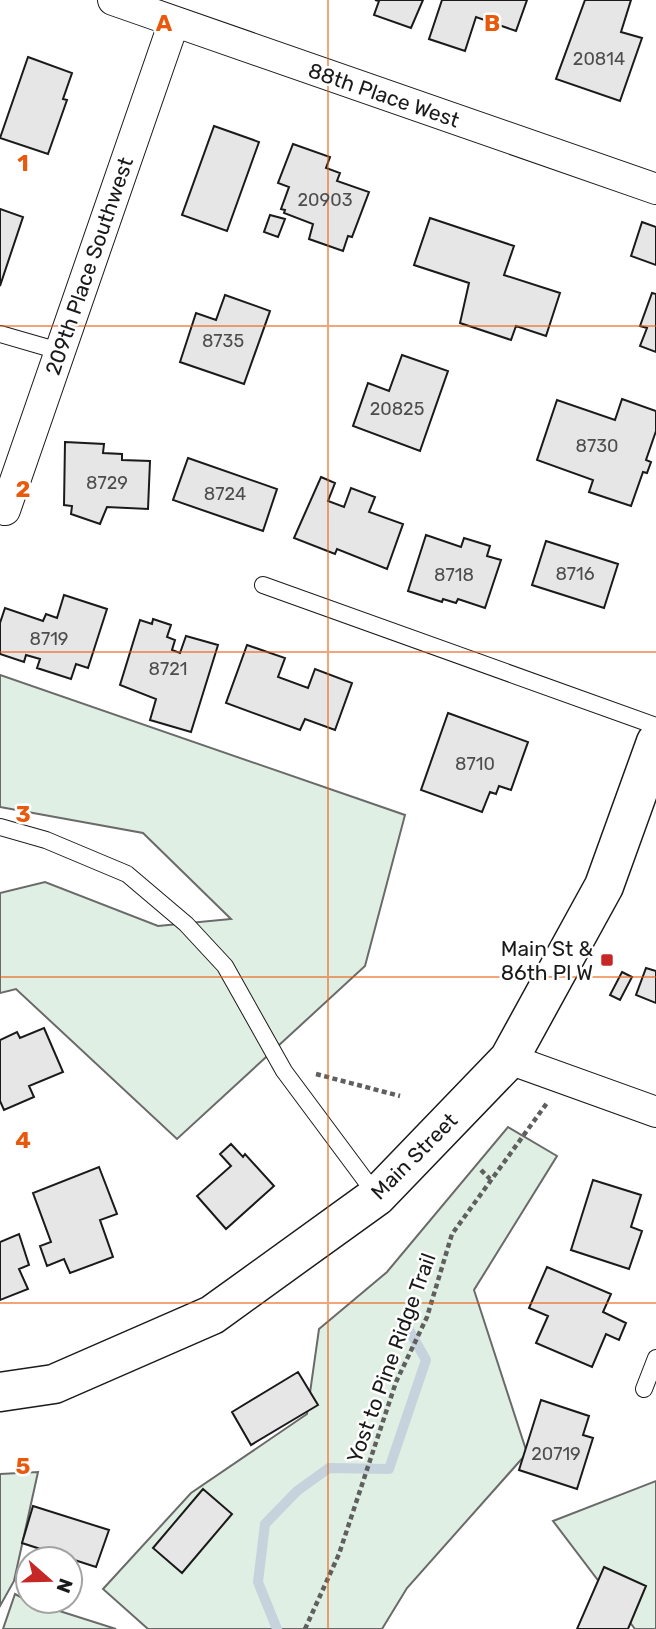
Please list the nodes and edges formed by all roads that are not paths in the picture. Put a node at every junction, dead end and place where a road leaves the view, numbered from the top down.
1 (113, 0) edge
2 (174, 22) junction
3 (656, 189) edge
4 (0, 334) edge
5 (59, 351) junction
6 (5, 510) dead end
7 (263, 585) dead end
8 (656, 726) edge
9 (656, 742) edge
10 (0, 827) edge
11 (509, 1059) junction
12 (656, 1112) edge
13 (377, 1196) junction
14 (656, 1358) edge
15 (644, 1389) dead end
16 (0, 1392) edge

1 - 2 street, 88th Place West
2 - 3 street, 88th Place West
2 - 5 street, 209th Place Southwest
4 - 5 lane
5 - 6 street, 209th Place Southwest
7 - 8 lane
9 - 11 main road, Main Street
10 - 13 lane
11 - 12 street
11 - 13 main road, Main Street
13 - 16 main road, Main Street
14 - 15 lane

